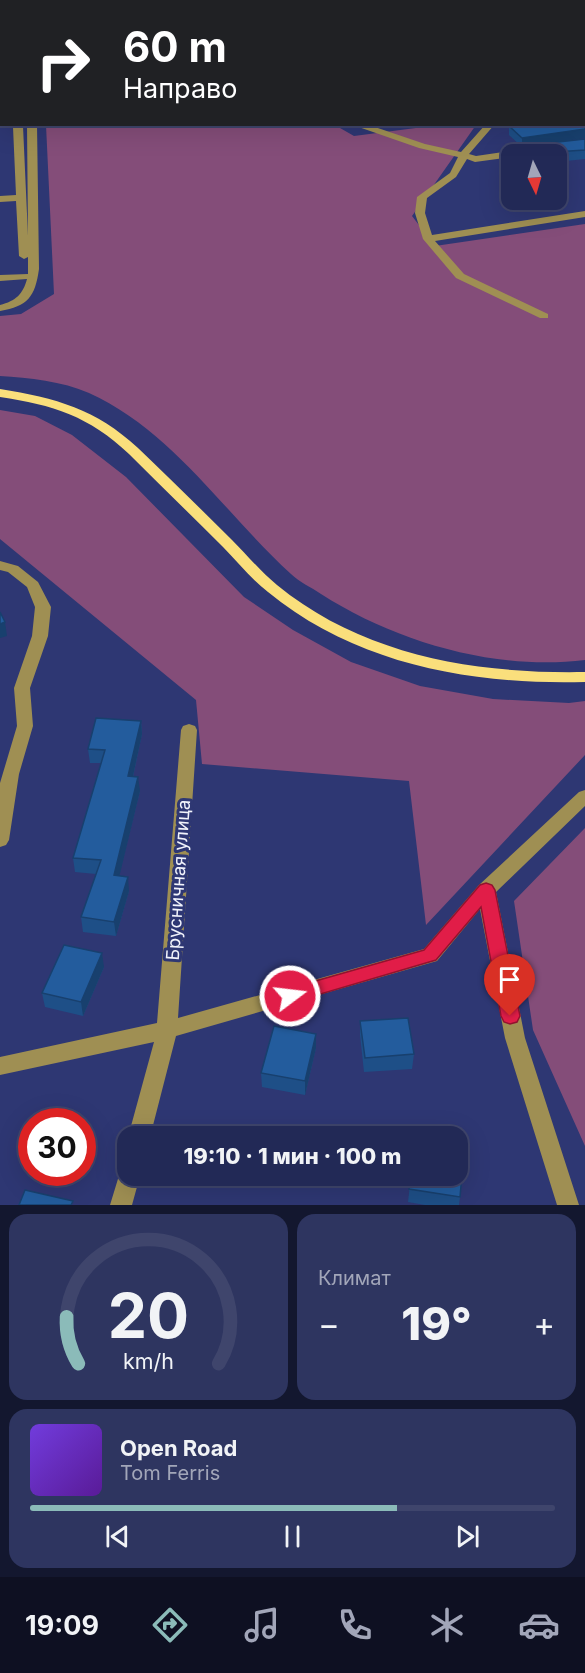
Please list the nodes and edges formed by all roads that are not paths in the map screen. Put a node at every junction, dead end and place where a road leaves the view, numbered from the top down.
1 (18, 126) edge
2 (32, 126) edge
3 (362, 126) edge
4 (489, 126) edge
5 (585, 143) edge
6 (463, 155) junction
7 (0, 191) edge
8 (21, 194) junction
9 (0, 199) edge
10 (580, 215) edge
11 (585, 222) edge
12 (428, 239) junction
13 (24, 276) junction
14 (0, 278) edge
15 (0, 307) edge
16 (544, 316) dead end
17 (0, 393) edge
18 (0, 565) edge
19 (585, 677) edge
20 (189, 730) dead end
21 (585, 796) edge
22 (0, 840) edge
23 (486, 890) junction
24 (166, 1030) junction
25 (0, 1066) edge
26 (142, 1126) edge
27 (126, 1186) edge
28 (121, 1205) edge
29 (568, 1205) edge

1 - 8 street
2 - 15 street
3 - 6 street
4 - 6 street
5 - 6 street
6 - 12 street
7 - 8 street
8 - 9 street
8 - 13 street
10 - 11 street
10 - 12 street
12 - 16 street
13 - 14 street
13 - 15 street
17 - 19 main road
18 - 22 street
20 - 24 street, Брусничная улица
21 - 23 street
23 - 24 street
23 - 29 street
24 - 25 street
24 - 26 street, Брусничная улица
27 - 28 street

